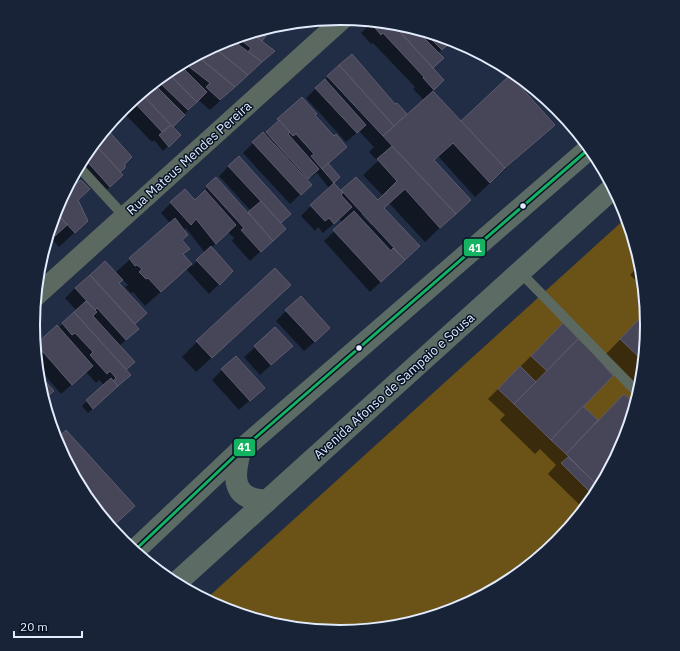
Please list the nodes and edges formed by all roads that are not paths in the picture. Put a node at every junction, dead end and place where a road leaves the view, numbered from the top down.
1 (328, 26) edge
2 (585, 152) edge
3 (83, 171) edge
4 (609, 191) edge
5 (124, 216) junction
6 (520, 272) junction
7 (41, 291) edge
8 (634, 389) edge
9 (240, 451) junction
10 (267, 501) junction
11 (138, 547) edge
12 (180, 580) edge

1 - 5 street, Rua Mateus Mendes Pereira
2 - 9 main road
3 - 5 lane
4 - 6 main road, Avenida Afonso de Sampaio e Sousa
5 - 7 street, Rua Mateus Mendes Pereira
6 - 8 lane
6 - 10 main road, Avenida Afonso de Sampaio e Sousa
9 - 10 main road
9 - 11 main road
10 - 12 main road, Avenida Afonso de Sampaio e Sousa

